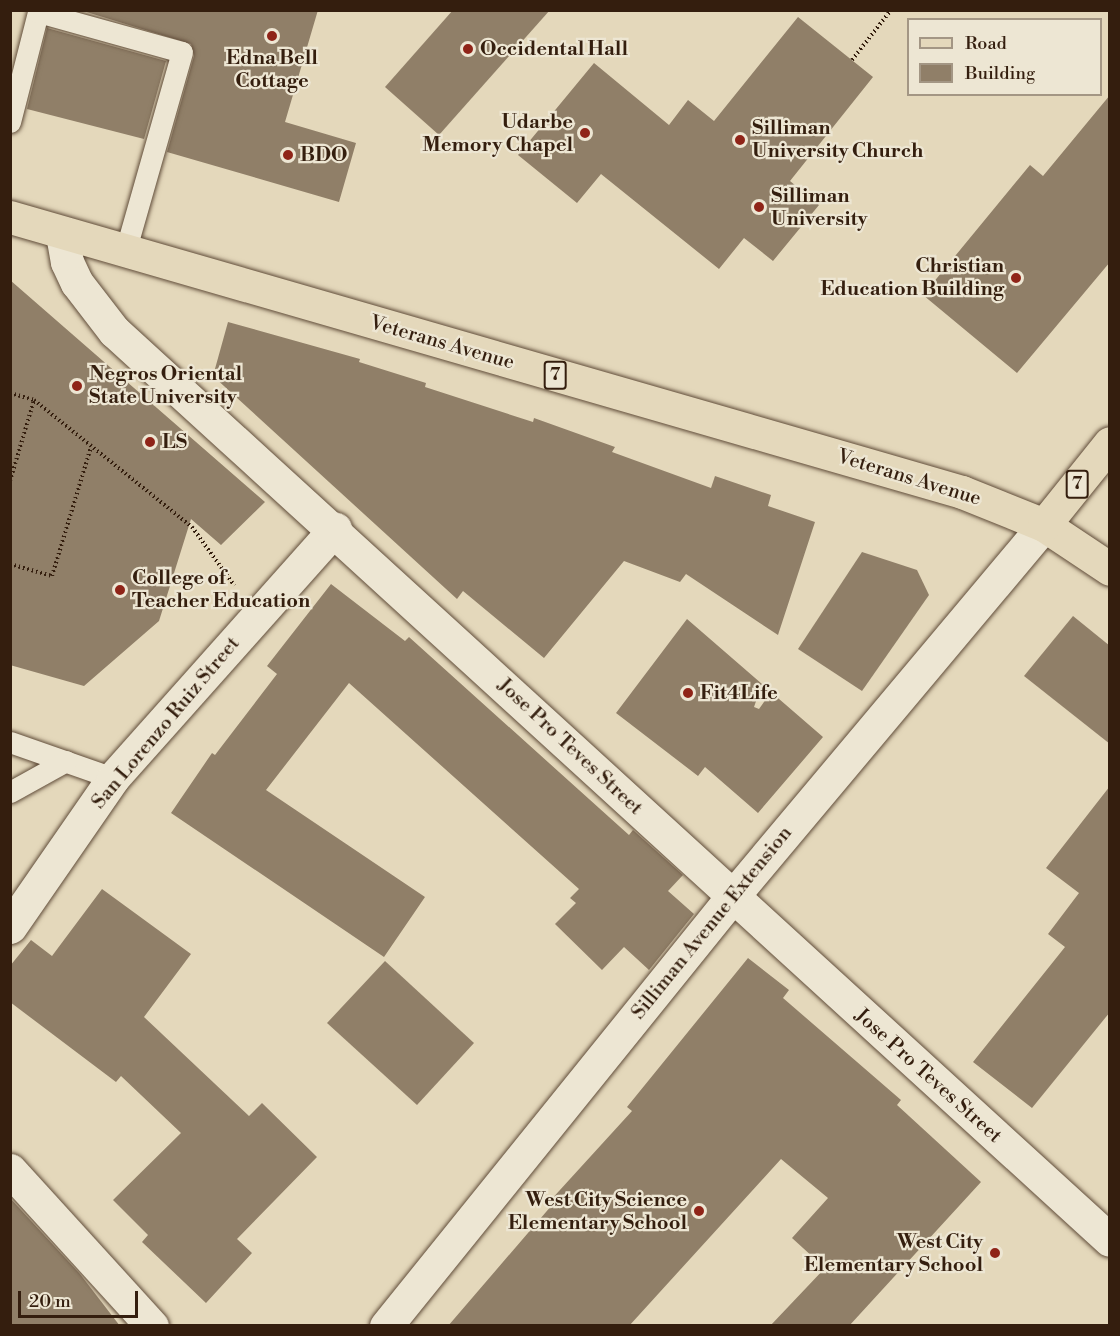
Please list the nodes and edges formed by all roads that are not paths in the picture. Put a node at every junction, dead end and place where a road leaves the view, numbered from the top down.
1 (10, 122) edge
2 (10, 217) edge
3 (62, 234) junction
4 (125, 252) junction
5 (1110, 443) edge
6 (1044, 525) junction
7 (334, 529) junction
8 (1110, 569) edge
9 (10, 742) edge
10 (66, 761) junction
11 (113, 778) junction
12 (10, 792) edge
13 (732, 897) junction
14 (10, 927) edge
15 (10, 1170) edge
16 (1110, 1240) edge
17 (152, 1326) edge
18 (386, 1326) edge

1 - 4 lane
2 - 3 main road, Veterans Avenue / 7
3 - 4 main road, Veterans Avenue / 7
3 - 7 street, Jose Pro Teves Street
4 - 6 main road, Veterans Avenue / 7
5 - 6 main road, 7
6 - 8 main road, 7
6 - 13 street, Silliman Avenue Extension
7 - 11 street, San Lorenzo Ruiz Street
7 - 13 street, Jose Pro Teves Street
9 - 10 lane
10 - 11 lane
10 - 12 lane
11 - 14 street, San Lorenzo Ruiz Street
13 - 16 street, Jose Pro Teves Street
13 - 18 street, Silliman Avenue Extension
15 - 17 street

